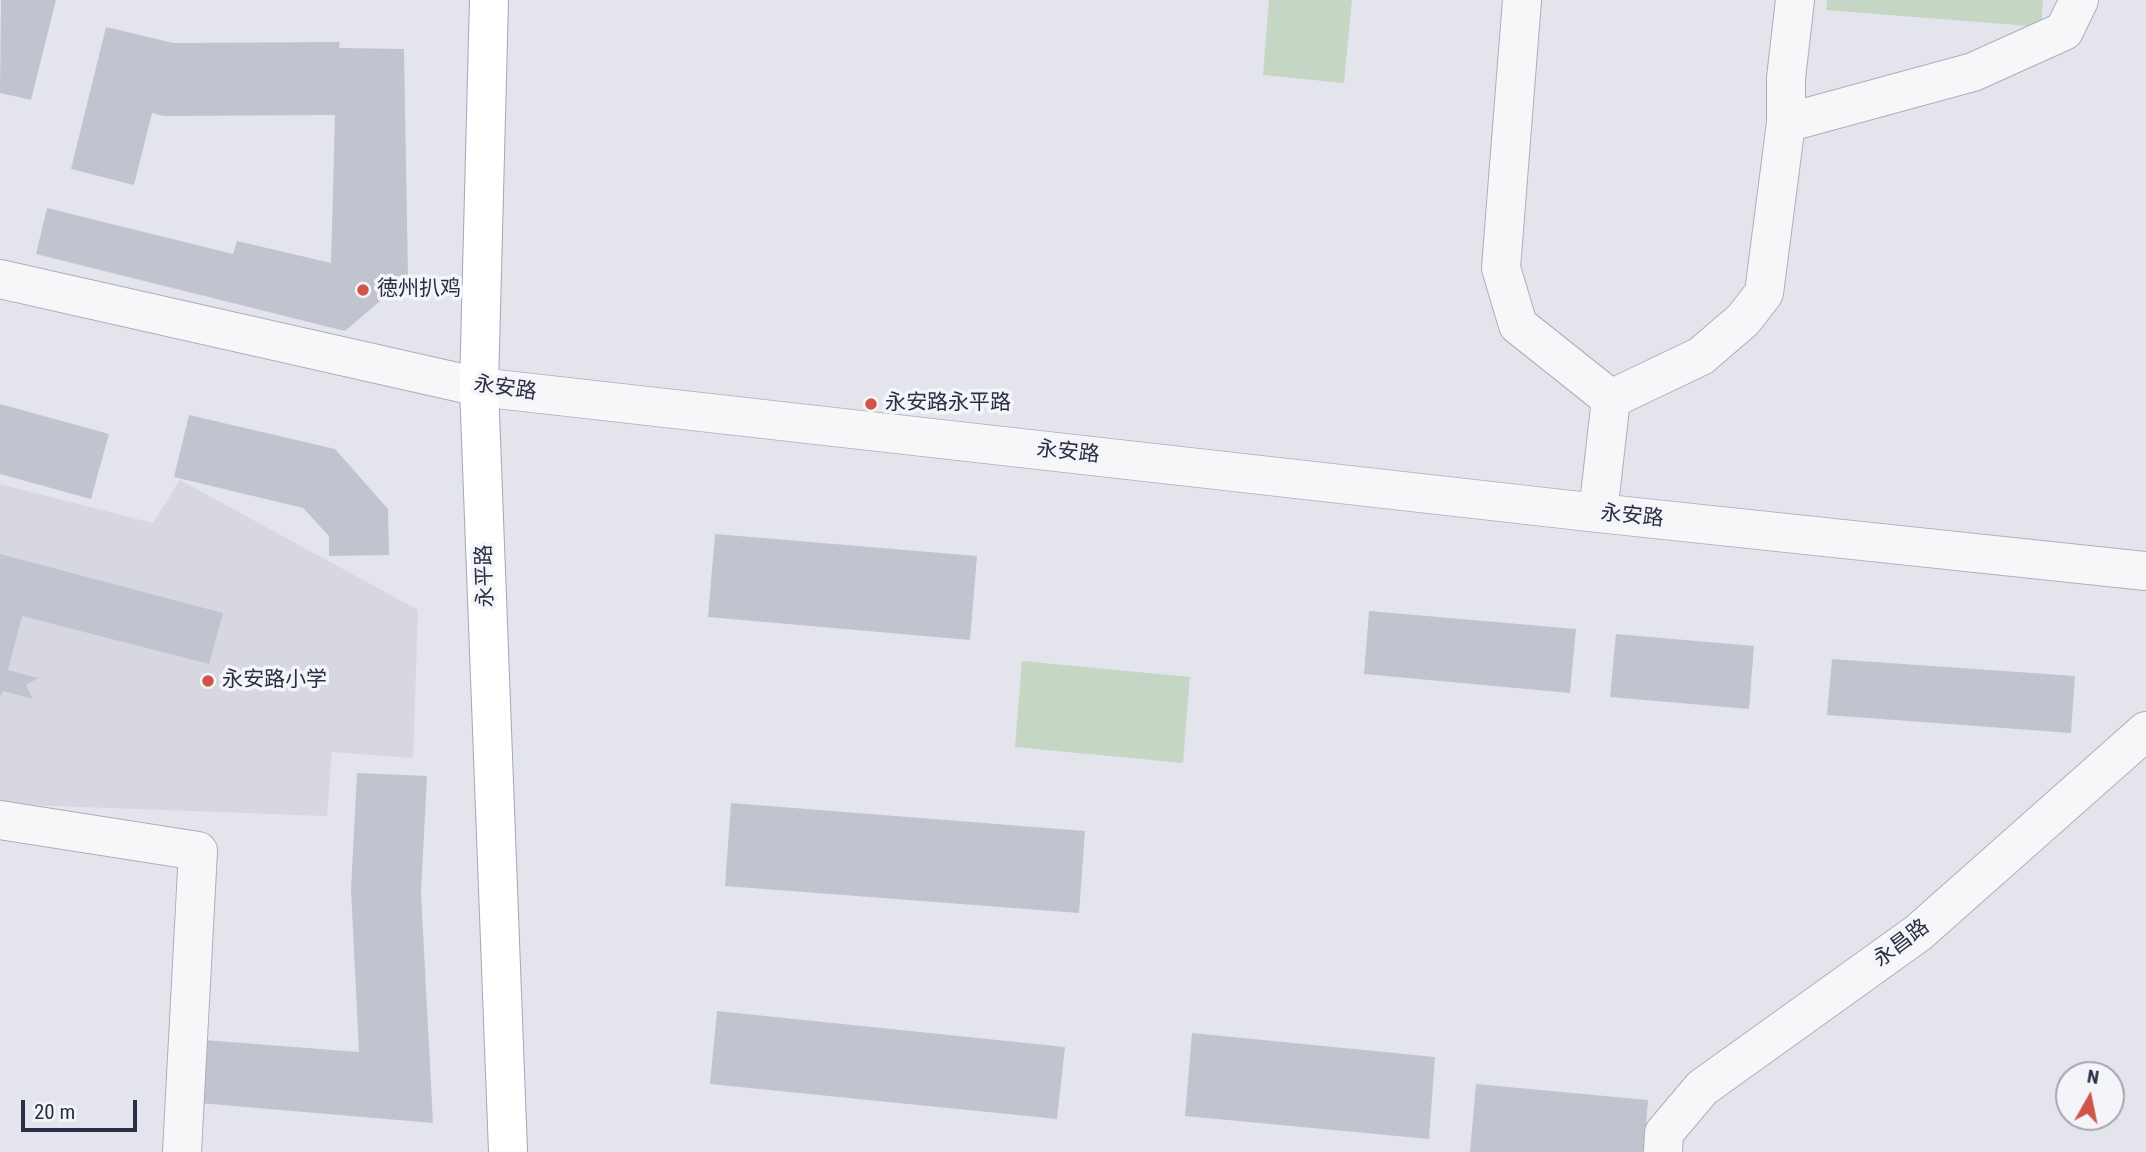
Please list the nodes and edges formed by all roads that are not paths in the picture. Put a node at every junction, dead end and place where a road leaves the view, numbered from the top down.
1 (489, 0) edge
2 (1522, 0) edge
3 (1795, 0) edge
4 (2079, 0) edge
5 (1786, 123) junction
6 (0, 279) edge
7 (480, 387) junction
8 (1611, 400) junction
9 (1598, 513) junction
10 (2146, 571) edge
11 (2146, 731) edge
12 (0, 820) edge
13 (182, 1152) edge
14 (508, 1152) edge
15 (1663, 1152) edge

1 - 7 main road, 永平路
2 - 8 street
3 - 5 street
4 - 5 street
5 - 8 street
6 - 7 street, 永安路
7 - 9 street, 永安路
7 - 14 main road, 永平路
8 - 9 street
9 - 10 street, 永安路
11 - 15 street, 永昌路
12 - 13 street

